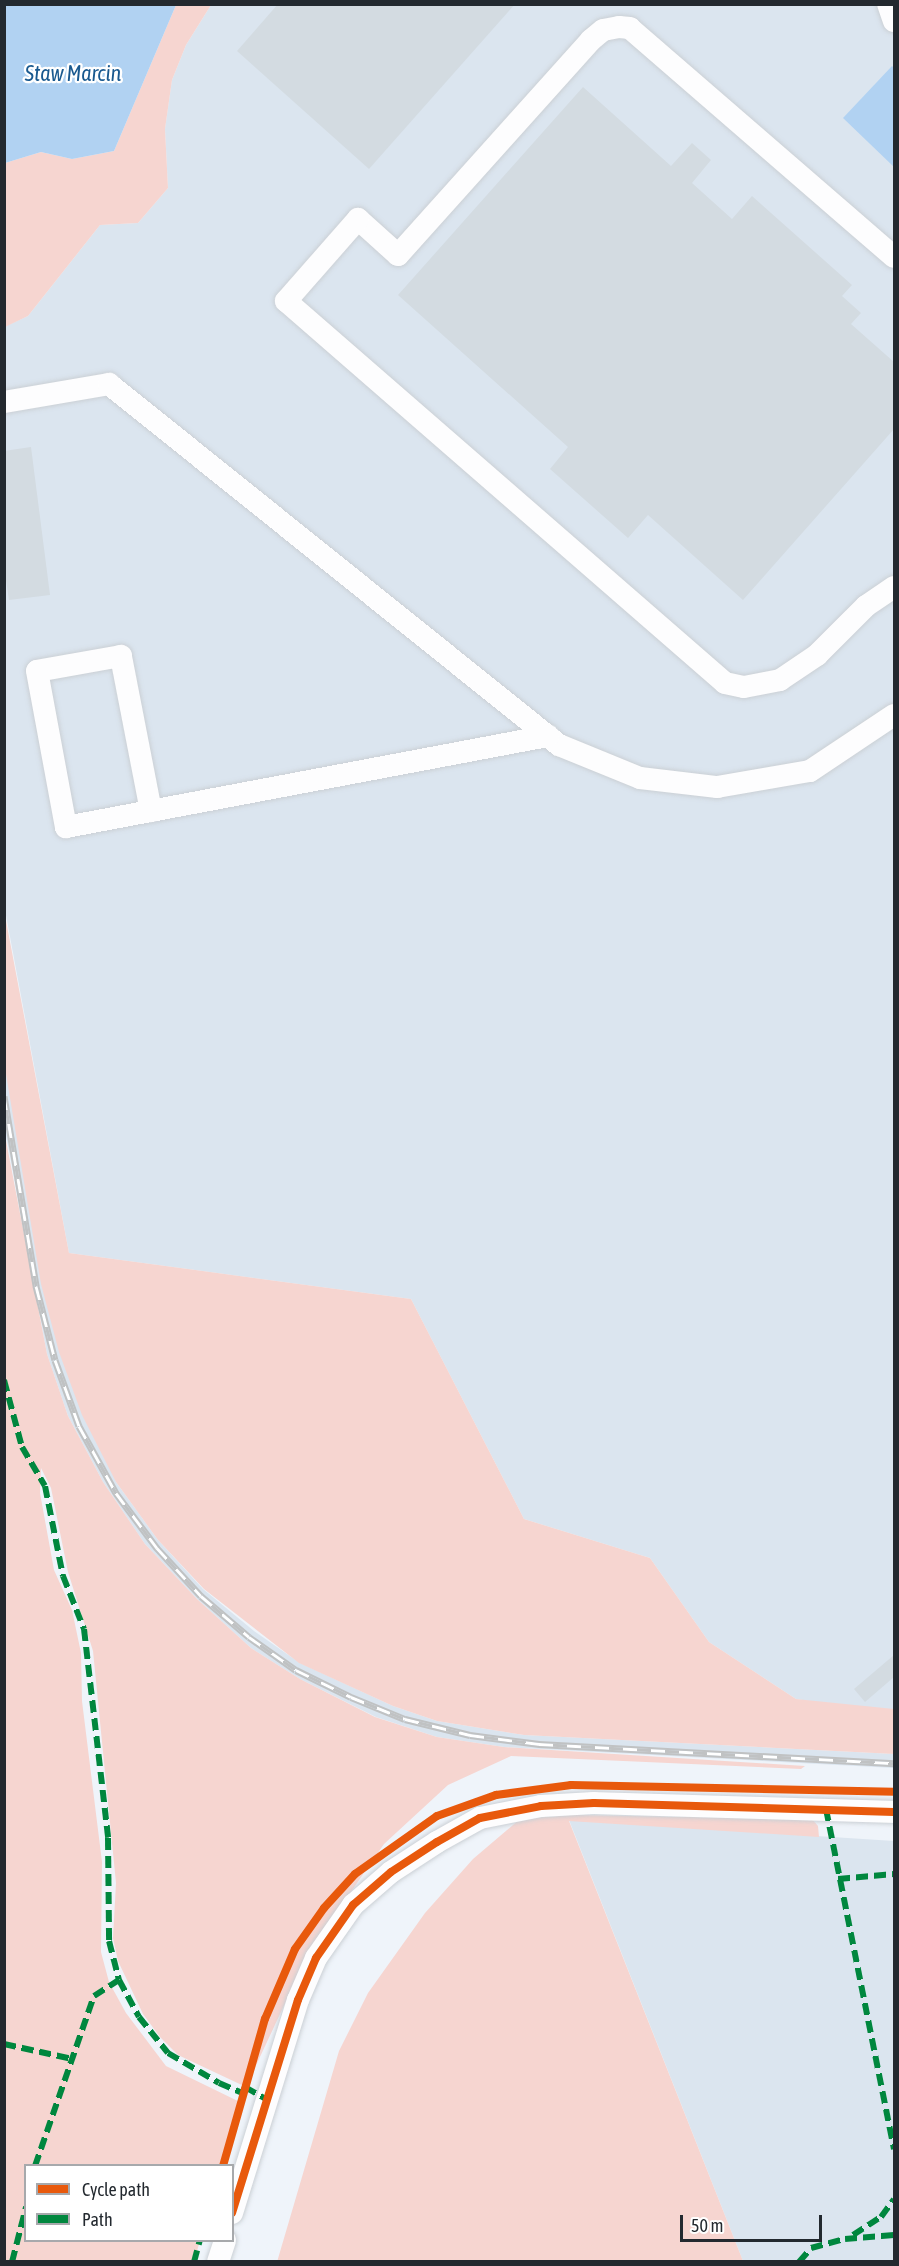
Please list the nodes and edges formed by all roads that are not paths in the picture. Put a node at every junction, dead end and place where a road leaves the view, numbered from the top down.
1 (888, 4) edge
2 (894, 21) edge
3 (894, 257) edge
4 (4, 402) edge
5 (894, 587) edge
6 (894, 715) edge
7 (548, 736) junction
8 (151, 811) junction
9 (894, 1812) edge
10 (234, 2207) edge
11 (225, 2242) edge
12 (218, 2262) edge

1 - 2 street
3 - 5 street
4 - 7 street
6 - 7 street
7 - 8 street
8 - 8 street
9 - 10 street
11 - 12 street

